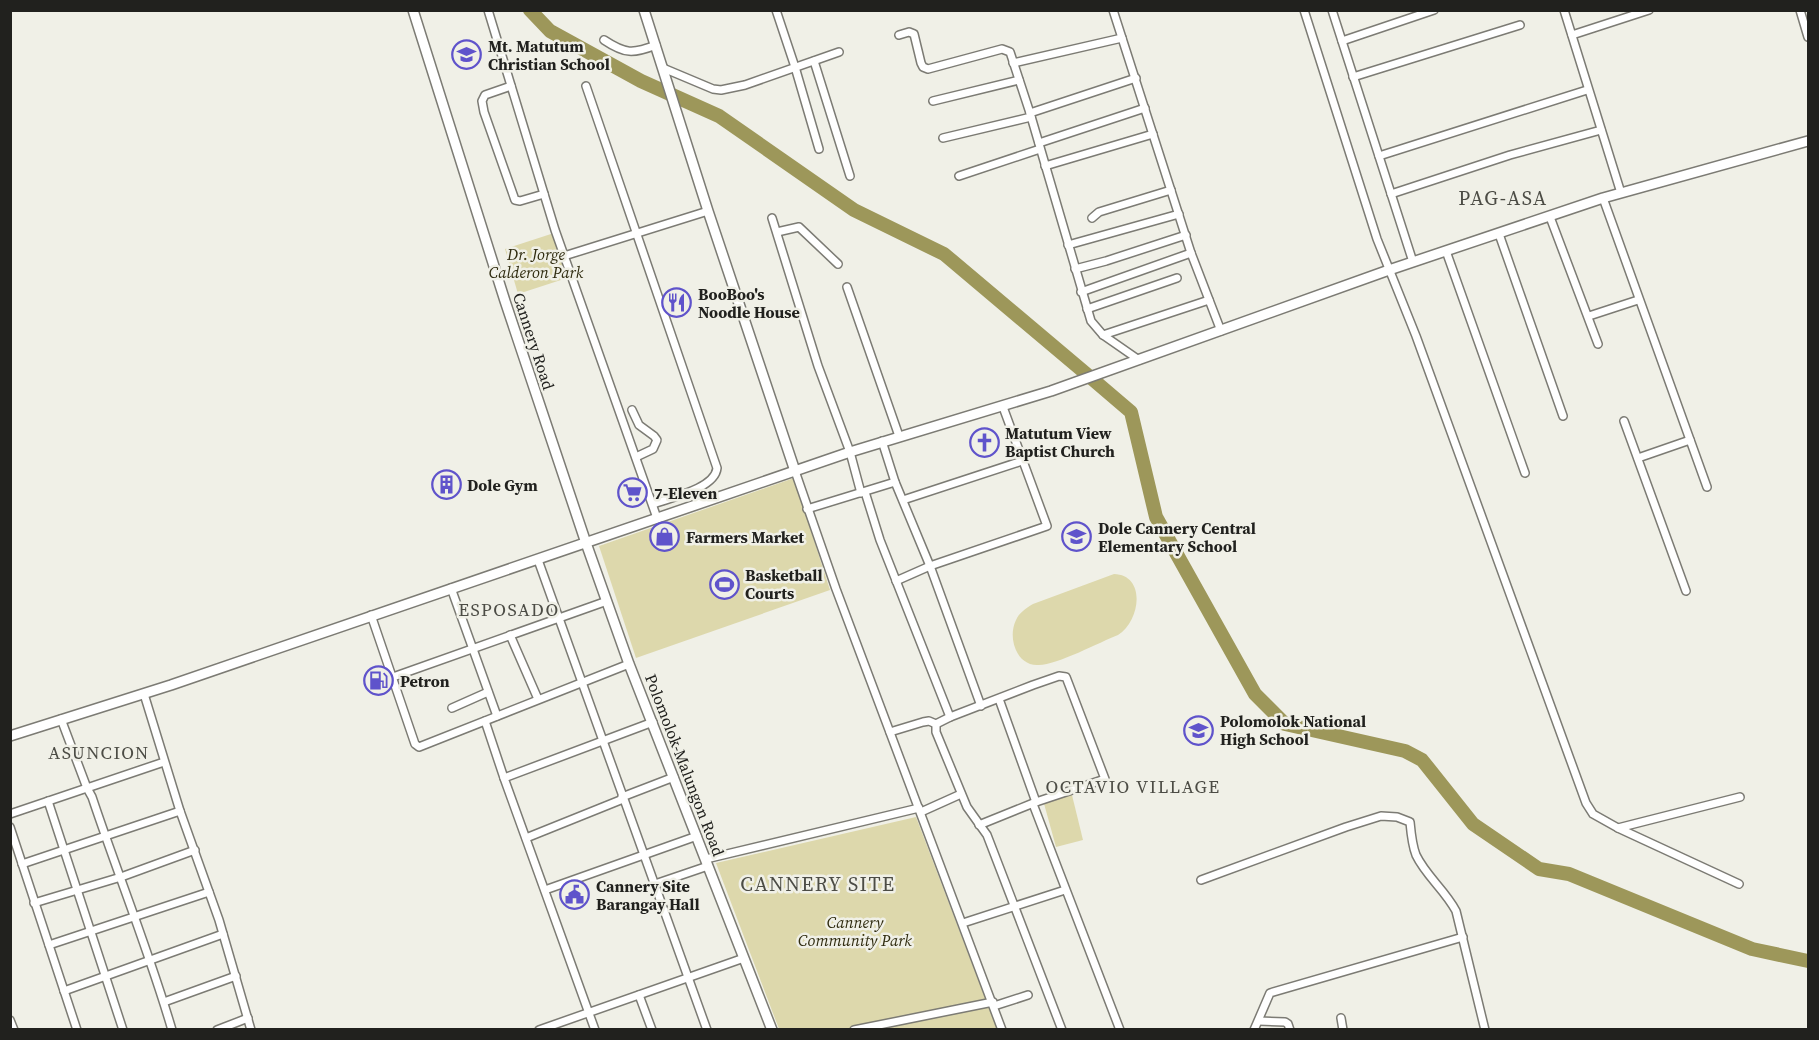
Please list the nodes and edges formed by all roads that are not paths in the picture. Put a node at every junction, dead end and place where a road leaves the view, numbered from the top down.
1 (413, 10) edge
2 (488, 10) edge
3 (644, 10) edge
4 (776, 10) edge
5 (1113, 10) edge
6 (1304, 10) edge
7 (1332, 10) edge
8 (1434, 10) edge
9 (1564, 10) edge
10 (1649, 10) edge
11 (1800, 10) edge
12 (1520, 25) dead end
13 (899, 35) dead end
14 (1572, 35) junction
15 (1809, 37) edge
16 (1122, 38) junction
17 (604, 40) dead end
18 (1342, 41) junction
19 (656, 45) junction
20 (839, 52) dead end
21 (814, 61) junction
22 (1013, 63) junction
23 (795, 67) junction
24 (663, 68) junction
25 (1353, 77) junction
26 (1136, 78) junction
27 (1019, 80) junction
28 (511, 86) junction
29 (586, 86) dead end
30 (1587, 90) junction
31 (933, 101) dead end
32 (1145, 108) junction
33 (1031, 115) junction
34 (1601, 130) junction
35 (1153, 134) junction
36 (943, 138) dead end
37 (1809, 141) edge
38 (1040, 146) junction
39 (819, 149) dead end
40 (1379, 156) junction
41 (1045, 166) junction
42 (850, 176) dead end
43 (959, 176) dead end
44 (1172, 190) junction
45 (1621, 193) junction
46 (544, 194) junction
47 (1391, 194) junction
48 (1603, 198) junction
49 (708, 211) junction
50 (1179, 214) junction
51 (1550, 217) junction
52 (772, 218) dead end
53 (1092, 218) dead end
54 (777, 232) junction
55 (636, 234) junction
56 (1499, 234) junction
57 (1185, 235) junction
58 (1068, 245) junction
59 (1446, 251) junction
60 (1191, 253) junction
61 (564, 256) junction
62 (1413, 262) junction
63 (838, 264) dead end
64 (1075, 269) junction
65 (1389, 270) junction
66 (1177, 278) dead end
67 (848, 287) dead end
68 (1082, 292) junction
69 (1209, 300) junction
70 (1638, 300) junction
71 (1087, 309) junction
72 (1589, 316) junction
73 (1221, 331) junction
74 (1103, 335) junction
75 (1598, 344) dead end
76 (1139, 360) junction
77 (1003, 407) junction
78 (632, 410) dead end
79 (1563, 416) dead end
80 (1624, 420) dead end
81 (899, 436) junction
82 (882, 441) junction
83 (1690, 441) junction
84 (850, 452) junction
85 (636, 457) junction
86 (1638, 458) junction
87 (1022, 461) junction
88 (795, 471) junction
89 (1525, 473) dead end
90 (896, 482) junction
91 (1707, 487) dead end
92 (863, 492) junction
93 (903, 500) junction
94 (653, 504) junction
95 (807, 509) junction
96 (657, 518) junction
97 (586, 543) junction
98 (538, 560) junction
99 (930, 566) junction
100 (896, 581) junction
101 (451, 588) junction
102 (1686, 591) dead end
103 (607, 601) junction
104 (372, 615) junction
105 (558, 618) junction
106 (510, 635) junction
107 (472, 649) junction
108 (629, 664) junction
109 (393, 676) junction
110 (582, 682) junction
111 (488, 692) junction
112 (144, 694) junction
113 (538, 699) junction
114 (999, 699) junction
115 (981, 706) junction
116 (452, 708) dead end
117 (497, 716) junction
118 (950, 717) junction
119 (61, 719) junction
120 (485, 721) junction
121 (653, 722) junction
122 (936, 724) junction
123 (890, 732) junction
124 (10, 736) edge
125 (602, 741) junction
126 (164, 762) junction
127 (674, 777) junction
128 (504, 778) junction
129 (87, 788) junction
130 (961, 794) junction
131 (1740, 797) dead end
132 (623, 798) junction
133 (48, 801) junction
134 (1034, 803) junction
135 (920, 810) junction
136 (180, 811) junction
137 (10, 814) edge
138 (979, 825) junction
139 (10, 827) edge
140 (1618, 828) junction
141 (105, 836) junction
142 (697, 836) junction
143 (526, 838) junction
144 (64, 850) junction
145 (195, 850) junction
146 (644, 855) junction
147 (707, 862) junction
148 (22, 864) junction
149 (121, 877) junction
150 (1201, 880) dead end
151 (655, 884) junction
152 (1739, 884) dead end
153 (545, 890) junction
154 (1065, 890) junction
155 (77, 891) junction
156 (209, 892) junction
157 (34, 903) junction
158 (1014, 906) junction
159 (135, 917) junction
160 (963, 923) junction
161 (91, 933) junction
162 (223, 934) junction
163 (1463, 937) junction
164 (48, 945) junction
165 (744, 958) junction
166 (151, 959) junction
167 (106, 975) junction
168 (236, 976) junction
169 (688, 978) junction
170 (64, 991) junction
171 (639, 995) junction
172 (1028, 995) dead end
173 (164, 1002) junction
174 (994, 1004) junction
175 (587, 1011) junction
176 (248, 1018) junction
177 (1341, 1018) dead end
178 (10, 1020) edge
179 (1259, 1021) junction
180 (14, 1029) edge
181 (77, 1029) edge
182 (123, 1029) edge
183 (172, 1029) edge
184 (217, 1029) edge
185 (251, 1029) edge
186 (539, 1029) edge
187 (595, 1029) edge
188 (652, 1029) edge
189 (707, 1029) edge
190 (772, 1029) edge
191 (854, 1029) edge
192 (1002, 1029) edge
193 (1062, 1029) edge
194 (1120, 1029) edge
195 (1254, 1029) edge
196 (1290, 1029) edge
197 (1343, 1029) edge
198 (1485, 1029) edge

1 - 97 street, Cannery Road
2 - 28 street
3 - 19 street
4 - 23 street
5 - 16 street
6 - 65 street
7 - 18 street
8 - 18 street
9 - 14 street
10 - 14 street
11 - 15 street
12 - 25 street
13 - 22 street
14 - 30 street
16 - 22 street
16 - 26 street
17 - 19 street
18 - 25 street
19 - 24 street
20 - 21 street
21 - 23 street
21 - 42 street
22 - 27 street
23 - 24 street
23 - 39 street
24 - 49 street
25 - 40 street
26 - 32 street
26 - 33 street
27 - 31 street
27 - 33 street
28 - 46 street
28 - 46 street
29 - 55 street
30 - 34 street
30 - 40 street
32 - 35 street
32 - 38 street
33 - 36 street
33 - 38 street
34 - 45 street
34 - 47 street
35 - 41 street
35 - 44 street
37 - 45 street
38 - 41 street
38 - 43 street
40 - 47 street
41 - 58 street
44 - 50 street
44 - 53 street
45 - 48 street
46 - 61 street
47 - 62 street
48 - 51 street
48 - 70 street
49 - 55 street
49 - 88 street
50 - 57 street
50 - 58 street
51 - 56 street
51 - 72 street
52 - 54 street
54 - 63 street
54 - 84 street
55 - 61 street
55 - 94 street
56 - 59 street
56 - 79 street
57 - 60 street
57 - 64 street
58 - 64 street
59 - 62 street
59 - 89 street
60 - 68 street
60 - 69 street
61 - 85 street
62 - 65 street
64 - 68 street
65 - 73 street
65 - 140 street
66 - 71 street
67 - 81 street
68 - 71 street
69 - 73 street
69 - 74 street
70 - 72 street
70 - 83 street
71 - 74 street
72 - 75 street
73 - 76 street
74 - 76 street
76 - 77 street
77 - 81 street
77 - 87 street
78 - 85 street
80 - 86 street
81 - 82 street
82 - 84 street
82 - 90 street
83 - 86 street
83 - 91 street
84 - 88 street
84 - 92 street
85 - 94 street
86 - 102 street
87 - 93 street
87 - 99 street
88 - 95 street
88 - 96 street
90 - 92 street
90 - 93 street
92 - 95 street
92 - 100 street
93 - 99 street
94 - 96 street
95 - 123 street
96 - 97 street
97 - 98 street
97 - 103 street, Polomolok-Malungon Road
98 - 101 street
98 - 105 street
99 - 100 street
99 - 115 street
100 - 118 street
101 - 104 street
101 - 107 street
103 - 105 street
103 - 108 street, Polomolok-Malungon Road
104 - 109 street
104 - 112 street
105 - 106 street
105 - 110 street
106 - 107 street
106 - 113 street
107 - 109 street
107 - 111 street
108 - 110 street
108 - 121 street, Polomolok-Malungon Road
109 - 120 street
110 - 113 street
110 - 125 street
111 - 116 street
111 - 117 street
112 - 119 street
112 - 126 street
113 - 117 street
114 - 115 street
114 - 134 street
114 - 134 street
115 - 118 street
117 - 120 street
118 - 122 street
119 - 124 street
119 - 129 street
120 - 128 street
121 - 125 street
121 - 127 street, Polomolok-Malungon Road
122 - 123 street
122 - 130 street
123 - 135 street
125 - 128 street
125 - 132 street
126 - 129 street
126 - 136 street
127 - 132 street
127 - 142 street, Polomolok-Malungon Road
128 - 143 street
129 - 133 street
129 - 141 street
130 - 135 street
130 - 138 street
131 - 140 street
132 - 143 street
132 - 146 street
133 - 137 street
133 - 144 street
134 - 138 street
134 - 154 street
135 - 147 street
135 - 160 street
136 - 141 street
136 - 145 street
138 - 158 street
139 - 148 street
140 - 152 street
141 - 144 street
141 - 149 street
142 - 146 street
142 - 147 street, Polomolok-Malungon Road
143 - 153 street
144 - 148 street
144 - 155 street
145 - 149 street
145 - 156 street
146 - 151 street
146 - 153 street
147 - 151 street
147 - 165 street, Polomolok-Malungon Road
148 - 157 street
149 - 155 street
149 - 159 street
150 - 163 street
151 - 169 street
153 - 175 street
154 - 158 street
154 - 194 street
155 - 157 street
155 - 161 street
156 - 159 street
156 - 162 street
157 - 164 street
158 - 160 street
158 - 193 street
159 - 161 street
159 - 166 street
160 - 174 street
161 - 164 street
161 - 167 street
162 - 166 street
162 - 168 street
163 - 179 street
163 - 198 street
164 - 170 street
165 - 169 street
165 - 190 street, Polomolok-Malungon Road
166 - 167 street
166 - 173 street
167 - 170 street
167 - 182 street
168 - 173 street
168 - 176 street
169 - 171 street
169 - 189 street
170 - 181 street
171 - 175 street
171 - 188 street
172 - 174 street
173 - 183 street
174 - 191 street
174 - 192 street
175 - 186 street
175 - 187 street
176 - 184 street
176 - 185 street
177 - 197 street
178 - 180 street
179 - 195 street
179 - 196 street

